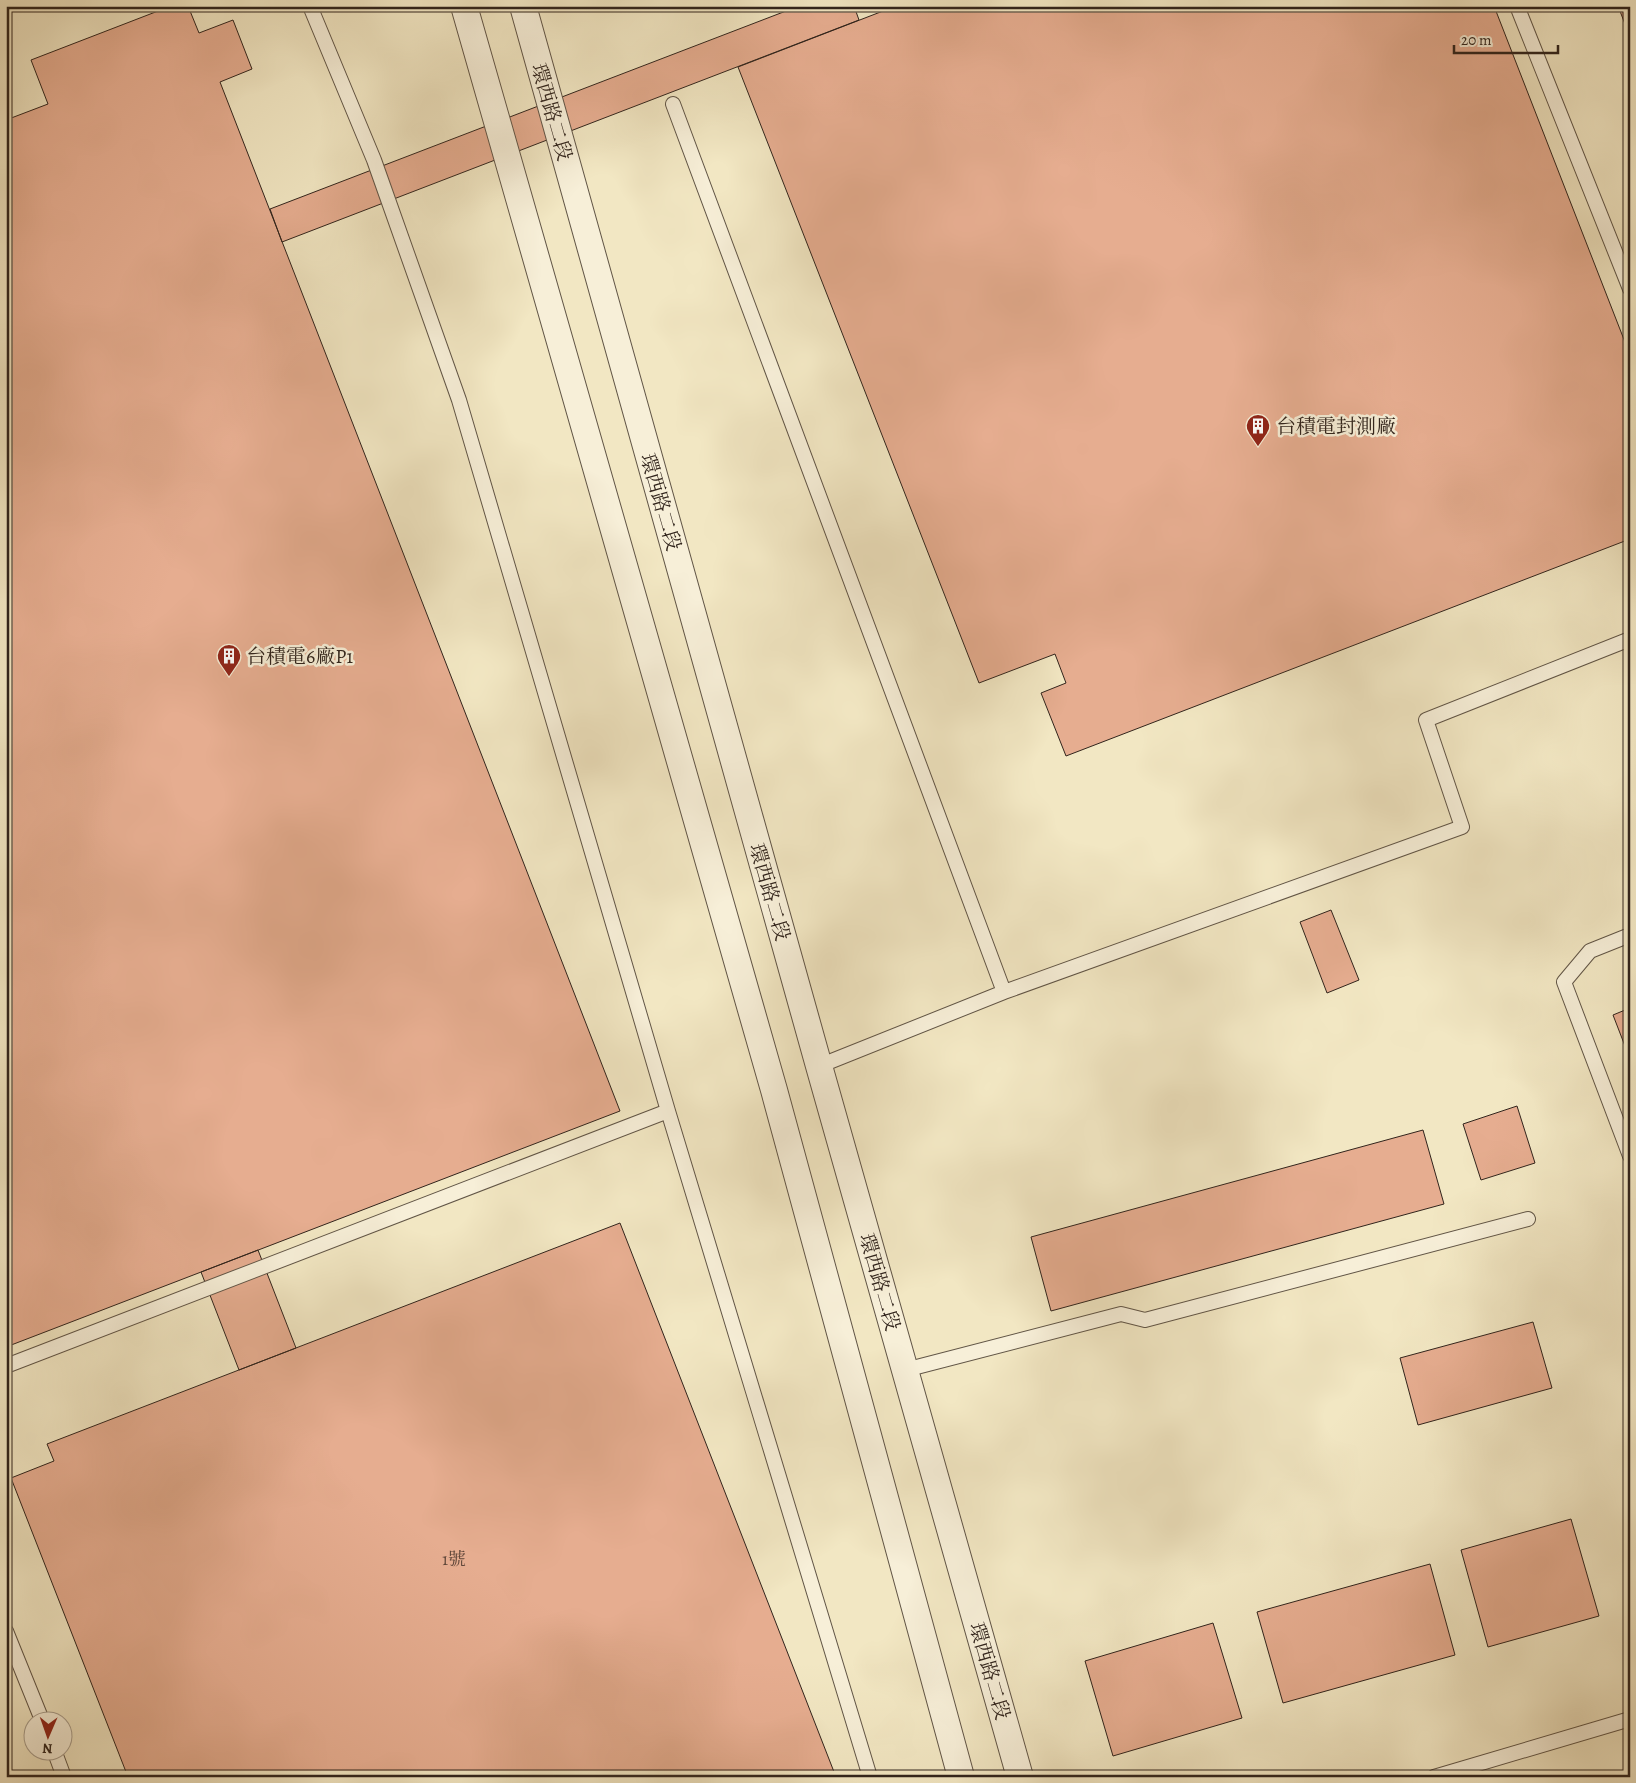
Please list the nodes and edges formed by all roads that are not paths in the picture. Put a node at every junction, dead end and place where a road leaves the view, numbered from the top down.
1 (310, 6) edge
2 (464, 6) edge
3 (523, 6) edge
4 (1517, 6) edge
5 (674, 104) dead end
6 (1630, 289) edge
7 (1630, 639) edge
8 (1630, 935) edge
9 (1004, 992) junction
10 (819, 1066) junction
11 (668, 1111) junction
12 (1630, 1156) edge
13 (1528, 1218) dead end
14 (6, 1366) edge
15 (905, 1370) junction
16 (6, 1630) edge
17 (38, 1710) edge
18 (1630, 1719) edge
19 (58, 1760) edge
20 (64, 1777) edge
21 (870, 1777) edge
22 (961, 1777) edge
23 (1020, 1777) edge
24 (1434, 1777) edge

1 - 11 lane
2 - 22 street
3 - 10 street, 環西路二段
4 - 6 lane
5 - 9 lane
7 - 9 lane
8 - 12 lane
9 - 10 lane
10 - 15 street, 環西路二段
11 - 14 lane
11 - 21 lane
13 - 15 lane
15 - 23 street, 環西路二段
16 - 17 lane
18 - 24 lane
19 - 20 lane

